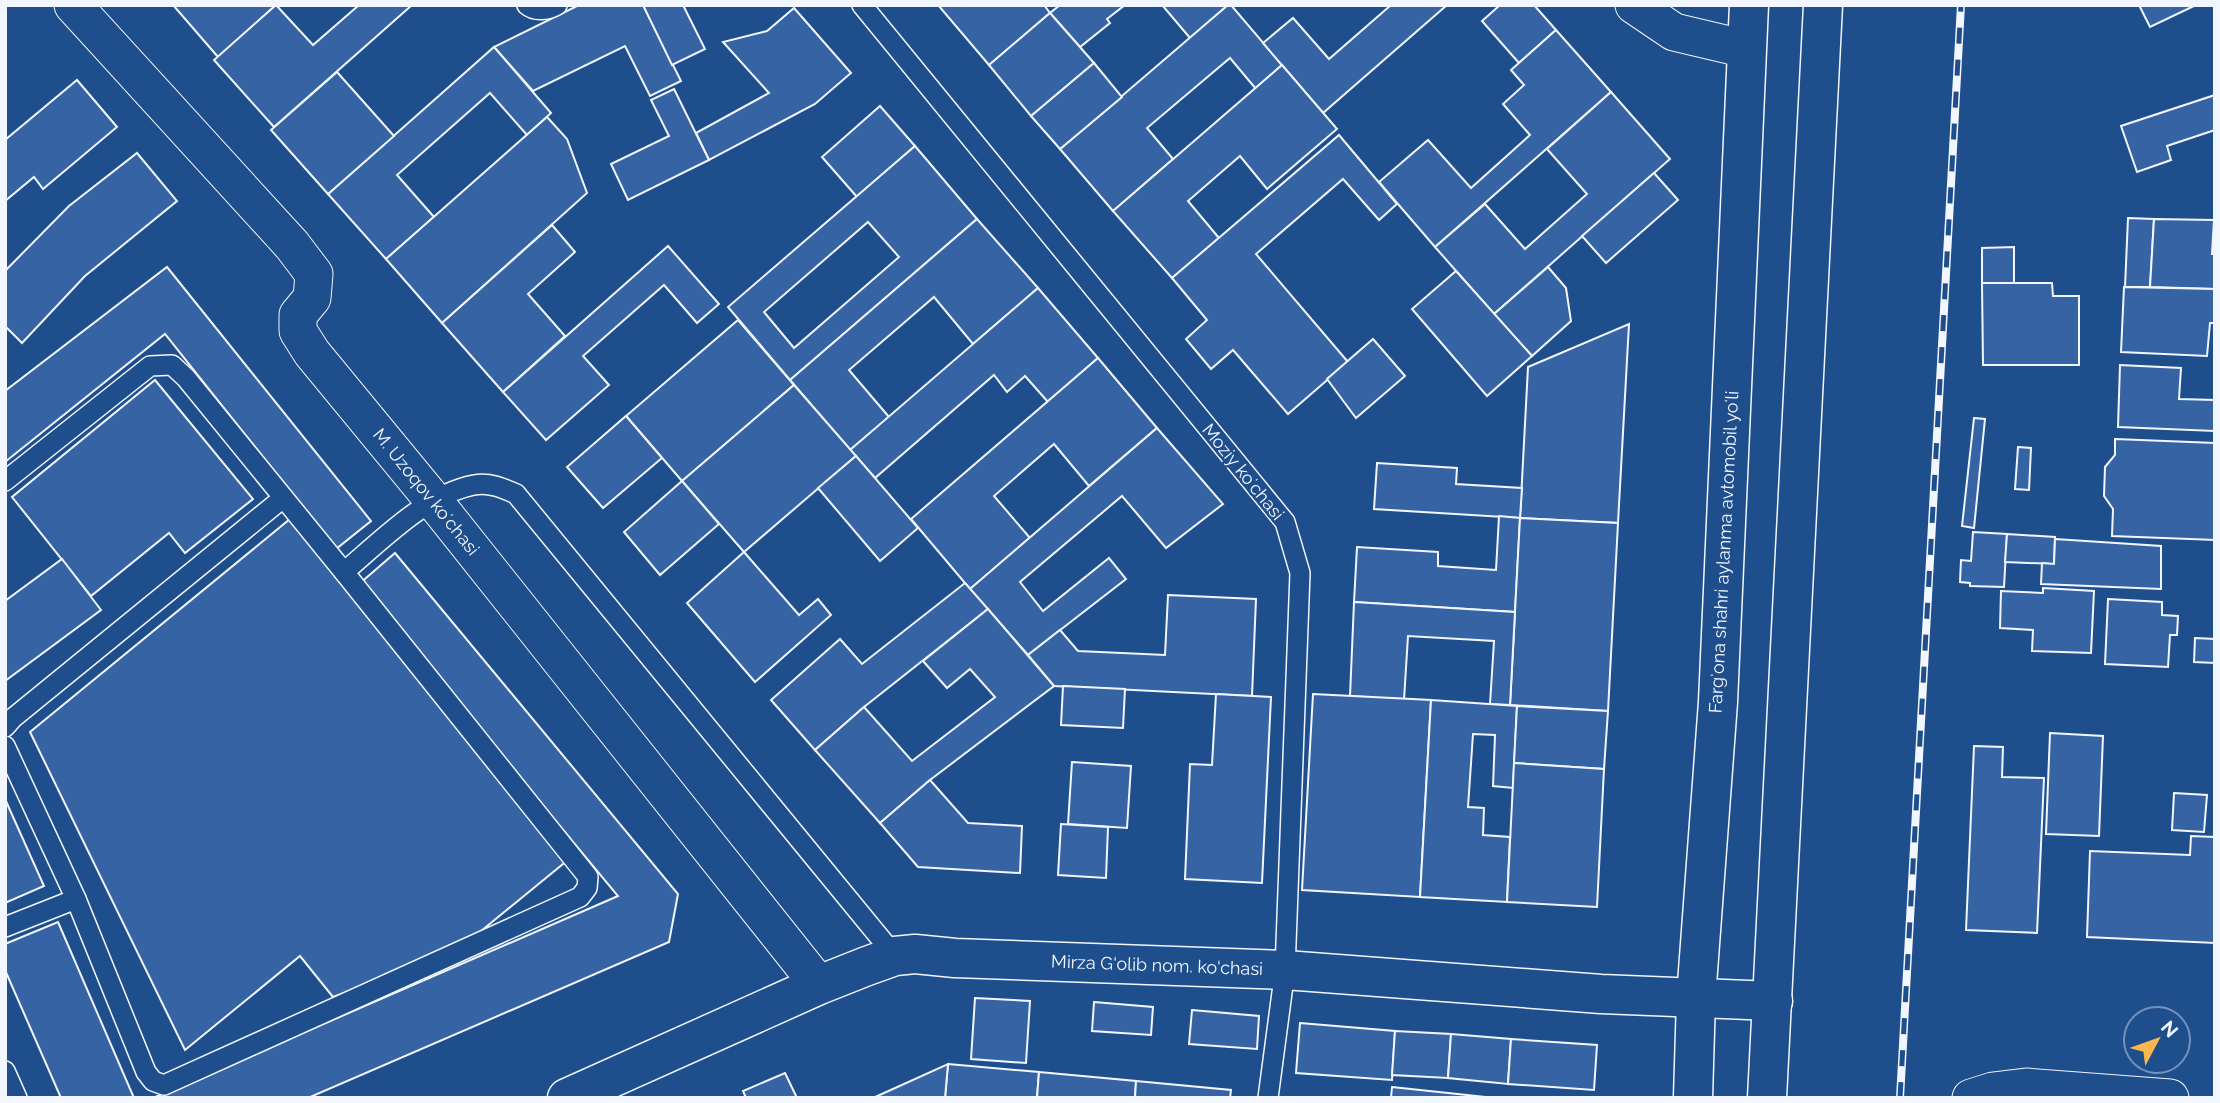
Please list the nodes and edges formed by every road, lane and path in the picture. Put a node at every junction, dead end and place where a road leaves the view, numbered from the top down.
1 (73, 5) edge
2 (527, 5) edge
3 (557, 5) edge
4 (862, 5) edge
5 (1634, 5) edge
6 (1749, 5) edge
7 (1822, 5) edge
8 (1746, 49) junction
9 (5, 481) edge
10 (283, 498) junction
11 (433, 500) junction
12 (344, 572) junction
13 (5, 727) edge
14 (5, 746) edge
15 (76, 899) junction
16 (5, 927) edge
17 (895, 956) junction
18 (1285, 970) junction
19 (819, 985) junction
20 (1696, 998) junction
21 (1773, 1001) junction
22 (5, 1071) edge
23 (17, 1098) edge
24 (568, 1098) edge
25 (1268, 1098) edge
26 (1693, 1098) edge
27 (1767, 1098) edge
28 (1971, 1098) edge
29 (2170, 1098) edge

1 - 11 street, M. Uzoqov koʻchasi
2 - 3 lane
4 - 18 lane, Moziy koʻchasi
5 - 8 street
6 - 8 main road, Fargʻona shahri aylanma avtomobil yoʻli
7 - 21 main road
8 - 20 main road, Fargʻona shahri aylanma avtomobil yoʻli
9 - 10 lane
10 - 12 lane
10 - 13 lane
11 - 12 lane
11 - 17 lane
11 - 19 street, M. Uzoqov koʻchasi
12 - 15 lane
14 - 15 lane
15 - 16 lane
17 - 18 main road, Mirza G‘olib nom. ko‘chasi
17 - 19 main road, Mirza G‘olib nom. ko‘chasi
18 - 20 main road, Mirza G‘olib nom. ko‘chasi
18 - 25 lane, Moziy koʻchasi
19 - 24 main road, Mirza G‘olib nom. ko‘chasi
20 - 21 main road, Mirza G‘olib nom. ko‘chasi
20 - 26 main road, Fargʻona shahri aylanma avtomobil yoʻli
21 - 27 main road
22 - 23 lane
28 - 29 street

